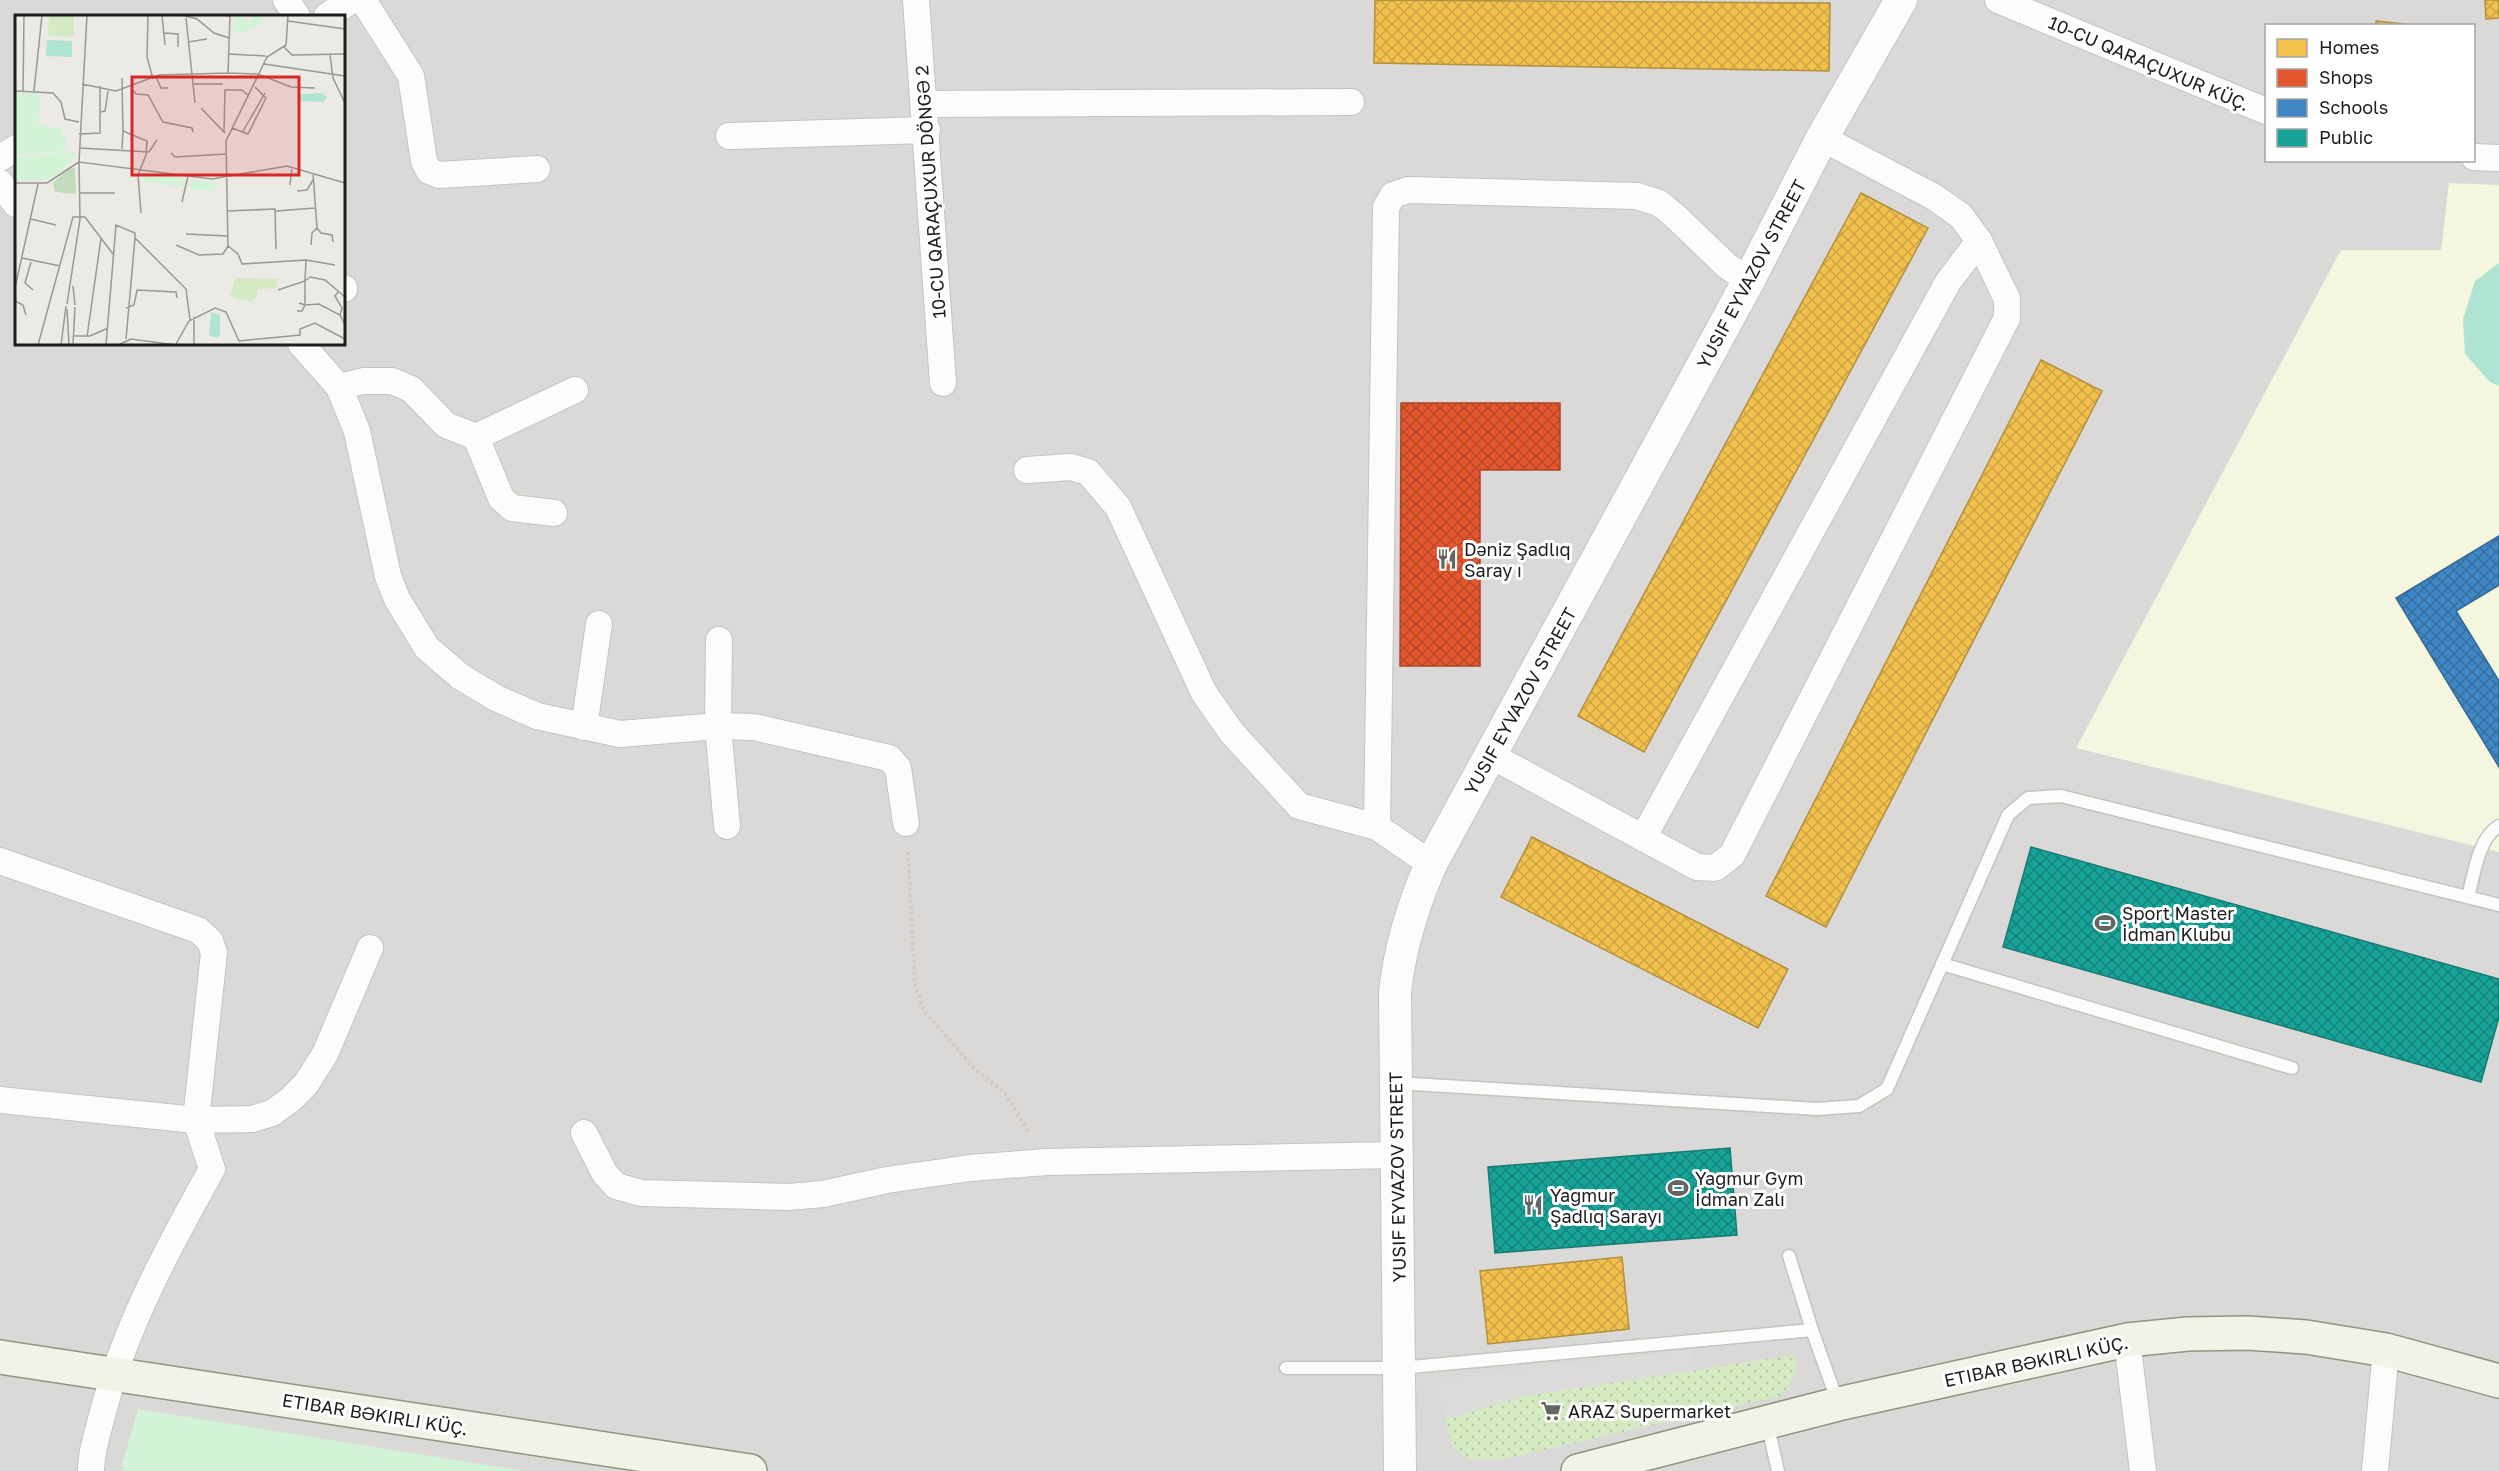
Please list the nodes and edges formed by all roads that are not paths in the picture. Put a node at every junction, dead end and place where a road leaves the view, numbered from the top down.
1 (286, 0) edge
2 (352, 0) edge
3 (363, 0) edge
4 (916, 0) edge
5 (1900, 0) edge
6 (1998, 0) edge
7 (296, 15) edge
8 (329, 15) edge
9 (1351, 102) dead end
10 (925, 104) junction
11 (2265, 111) edge
12 (927, 130) junction
13 (729, 136) dead end
14 (1822, 138) junction
15 (15, 149) edge
16 (2475, 157) edge
17 (0, 158) edge
18 (2499, 158) edge
19 (537, 169) dead end
20 (0, 183) edge
21 (15, 203) edge
22 (1979, 241) junction
23 (1749, 280) junction
24 (302, 345) edge
25 (943, 383) dead end
26 (339, 387) junction
27 (575, 390) dead end
28 (476, 437) junction
29 (1027, 470) dead end
30 (554, 513) dead end
31 (599, 624) dead end
32 (719, 640) dead end
33 (718, 726) junction
34 (584, 727) junction
35 (1490, 755) junction
36 (906, 823) road end
37 (727, 826) dead end
38 (2499, 826) edge
39 (1377, 827) junction
40 (1643, 838) junction
41 (0, 861) edge
42 (1431, 864) junction
43 (2468, 897) junction
44 (2499, 905) edge
45 (370, 948) dead end
46 (1942, 964) junction
47 (2292, 1068) dead end
48 (1396, 1083) junction
49 (0, 1100) edge
50 (196, 1120) junction
51 (584, 1133) dead end
52 (1397, 1155) junction
53 (1789, 1256) dead end
54 (1812, 1330) junction
55 (2127, 1340) junction
56 (2386, 1350) junction
57 (0, 1357) edge
58 (1286, 1368) dead end
59 (1400, 1368) junction
60 (113, 1373) junction
61 (2499, 1381) edge
62 (1838, 1404) junction
63 (1767, 1421) junction
64 (1593, 1469) edge
65 (91, 1471) edge
66 (750, 1471) edge
67 (1400, 1471) edge
68 (1778, 1471) edge
69 (2143, 1471) edge
70 (2374, 1471) edge

1 - 7 street
2 - 8 street
3 - 19 street
4 - 10 street, 10-CU QARAÇUXUR DÖNGƏ 2
5 - 14 street, YUSIF EYVAZOV STREET
6 - 11 street, 10-CU QARAÇUXUR KÜÇ.
9 - 10 street
10 - 12 street, 10-CU QARAÇUXUR DÖNGƏ 2
12 - 13 street
12 - 25 street, 10-CU QARAÇUXUR DÖNGƏ 2
14 - 22 street
14 - 23 street, YUSIF EYVAZOV STREET
15 - 17 street
16 - 18 street
20 - 21 street
22 - 40 street
22 - 40 street
23 - 35 street, YUSIF EYVAZOV STREET
23 - 39 street
24 - 26 street
26 - 28 street
26 - 34 street
27 - 28 street
28 - 30 street
29 - 39 street
31 - 34 street
32 - 33 street
33 - 34 street
33 - 36 street
33 - 37 street
35 - 40 street
35 - 42 street, YUSIF EYVAZOV STREET
38 - 43 lane
39 - 42 street
41 - 50 street
42 - 48 street, YUSIF EYVAZOV STREET
43 - 44 lane
43 - 46 lane
45 - 50 street
46 - 47 lane
46 - 48 lane
48 - 52 street, YUSIF EYVAZOV STREET
49 - 50 street
50 - 60 street
51 - 52 street
52 - 59 street, YUSIF EYVAZOV STREET
53 - 54 lane
54 - 59 lane
54 - 62 lane
55 - 56 main road, ETIBAR BƏKIRLI KÜÇ.
55 - 62 main road, ETIBAR BƏKIRLI KÜÇ.
55 - 69 street
56 - 61 main road, ETIBAR BƏKIRLI KÜÇ.
56 - 70 street
57 - 60 main road, ETIBAR BƏKIRLI KÜÇ.
58 - 59 lane
59 - 67 street, YUSIF EYVAZOV STREET
60 - 65 street
60 - 66 main road, ETIBAR BƏKIRLI KÜÇ.
62 - 63 main road, ETIBAR BƏKIRLI KÜÇ.
63 - 64 main road, ETIBAR BƏKIRLI KÜÇ.
63 - 68 lane

